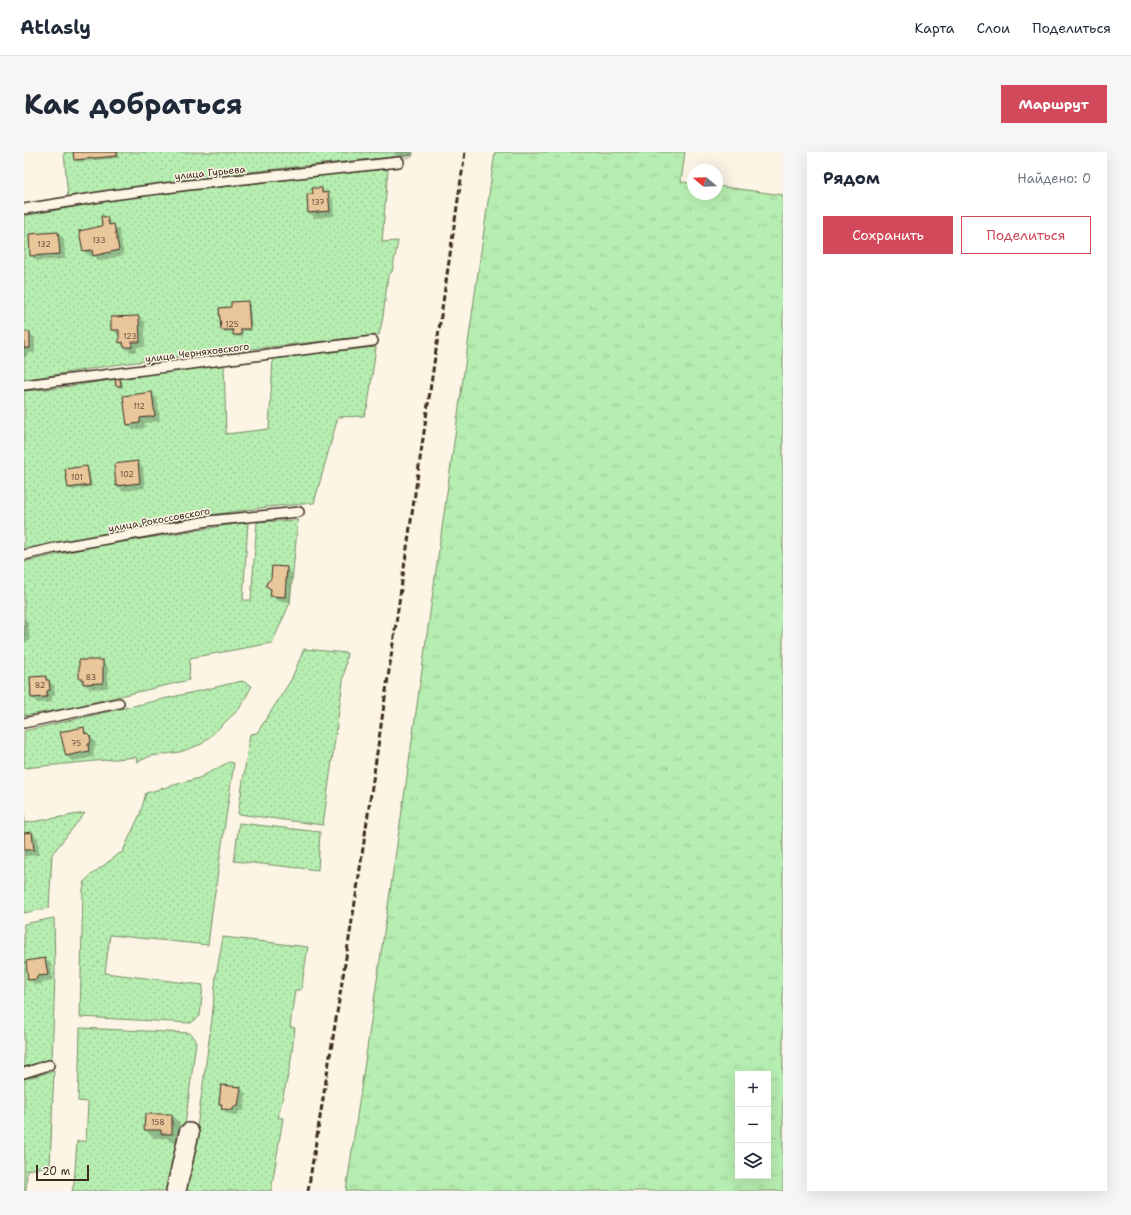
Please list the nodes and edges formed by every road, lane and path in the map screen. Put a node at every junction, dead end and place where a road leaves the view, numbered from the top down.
1 (399, 162) dead end
2 (24, 209) edge
3 (373, 341) dead end
4 (24, 385) edge
5 (299, 512) dead end
6 (24, 555) edge
7 (119, 703) dead end
8 (24, 723) edge
9 (49, 1065) dead end
10 (24, 1072) edge
11 (188, 1133) dead end
12 (176, 1191) edge

1 - 2 lane, улица Гурьева
3 - 4 lane, улица Черняховского
5 - 6 lane, улица Рокоссовского
7 - 8 lane
9 - 10 lane
11 - 12 street

